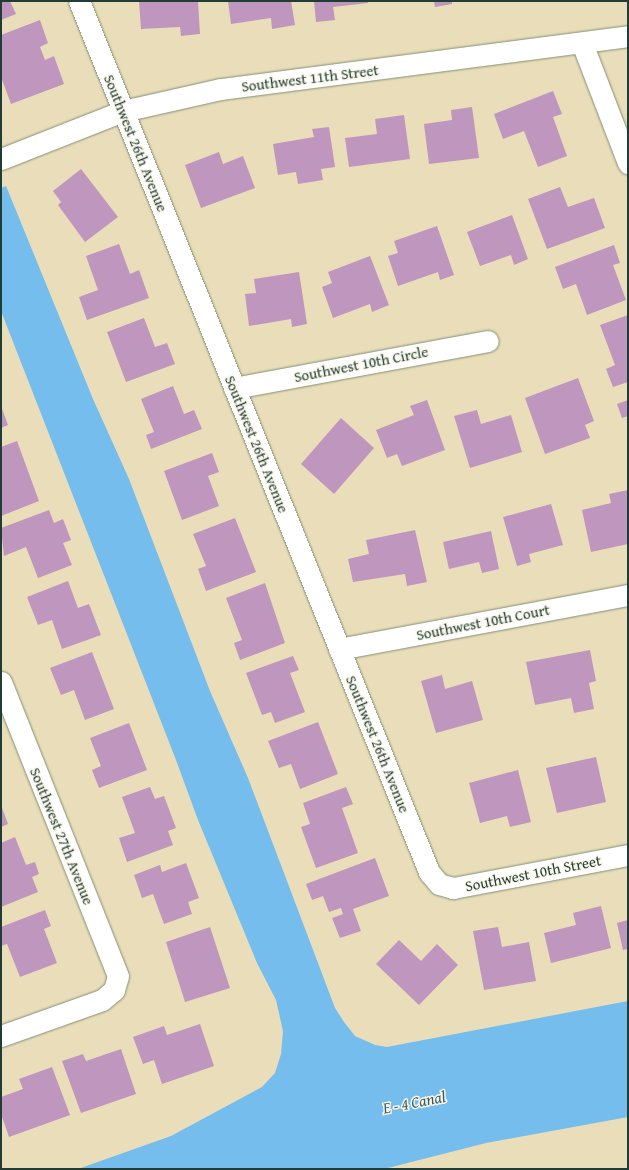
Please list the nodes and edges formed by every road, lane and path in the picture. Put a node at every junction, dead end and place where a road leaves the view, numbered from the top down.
1 (79, 1) edge
2 (628, 36) edge
3 (582, 43) junction
4 (123, 111) junction
5 (1, 159) edge
6 (628, 162) edge
7 (488, 341) dead end
8 (234, 388) junction
9 (628, 594) edge
10 (339, 649) junction
11 (1, 682) edge
12 (628, 855) edge
13 (439, 884) joint
14 (1, 1036) edge

1 - 4 street, Southwest 26th Avenue
2 - 3 street, Southwest 11th Street
3 - 4 street, Southwest 11th Street
3 - 6 street
4 - 5 street, Southwest 11th Street
4 - 8 street, Southwest 26th Avenue
7 - 8 street, Southwest 10th Circle
8 - 10 street, Southwest 26th Avenue
9 - 10 street, Southwest 10th Court
10 - 13 street, Southwest 26th Avenue
11 - 14 street, Southwest 27th Avenue
12 - 13 street, Southwest 10th Street

